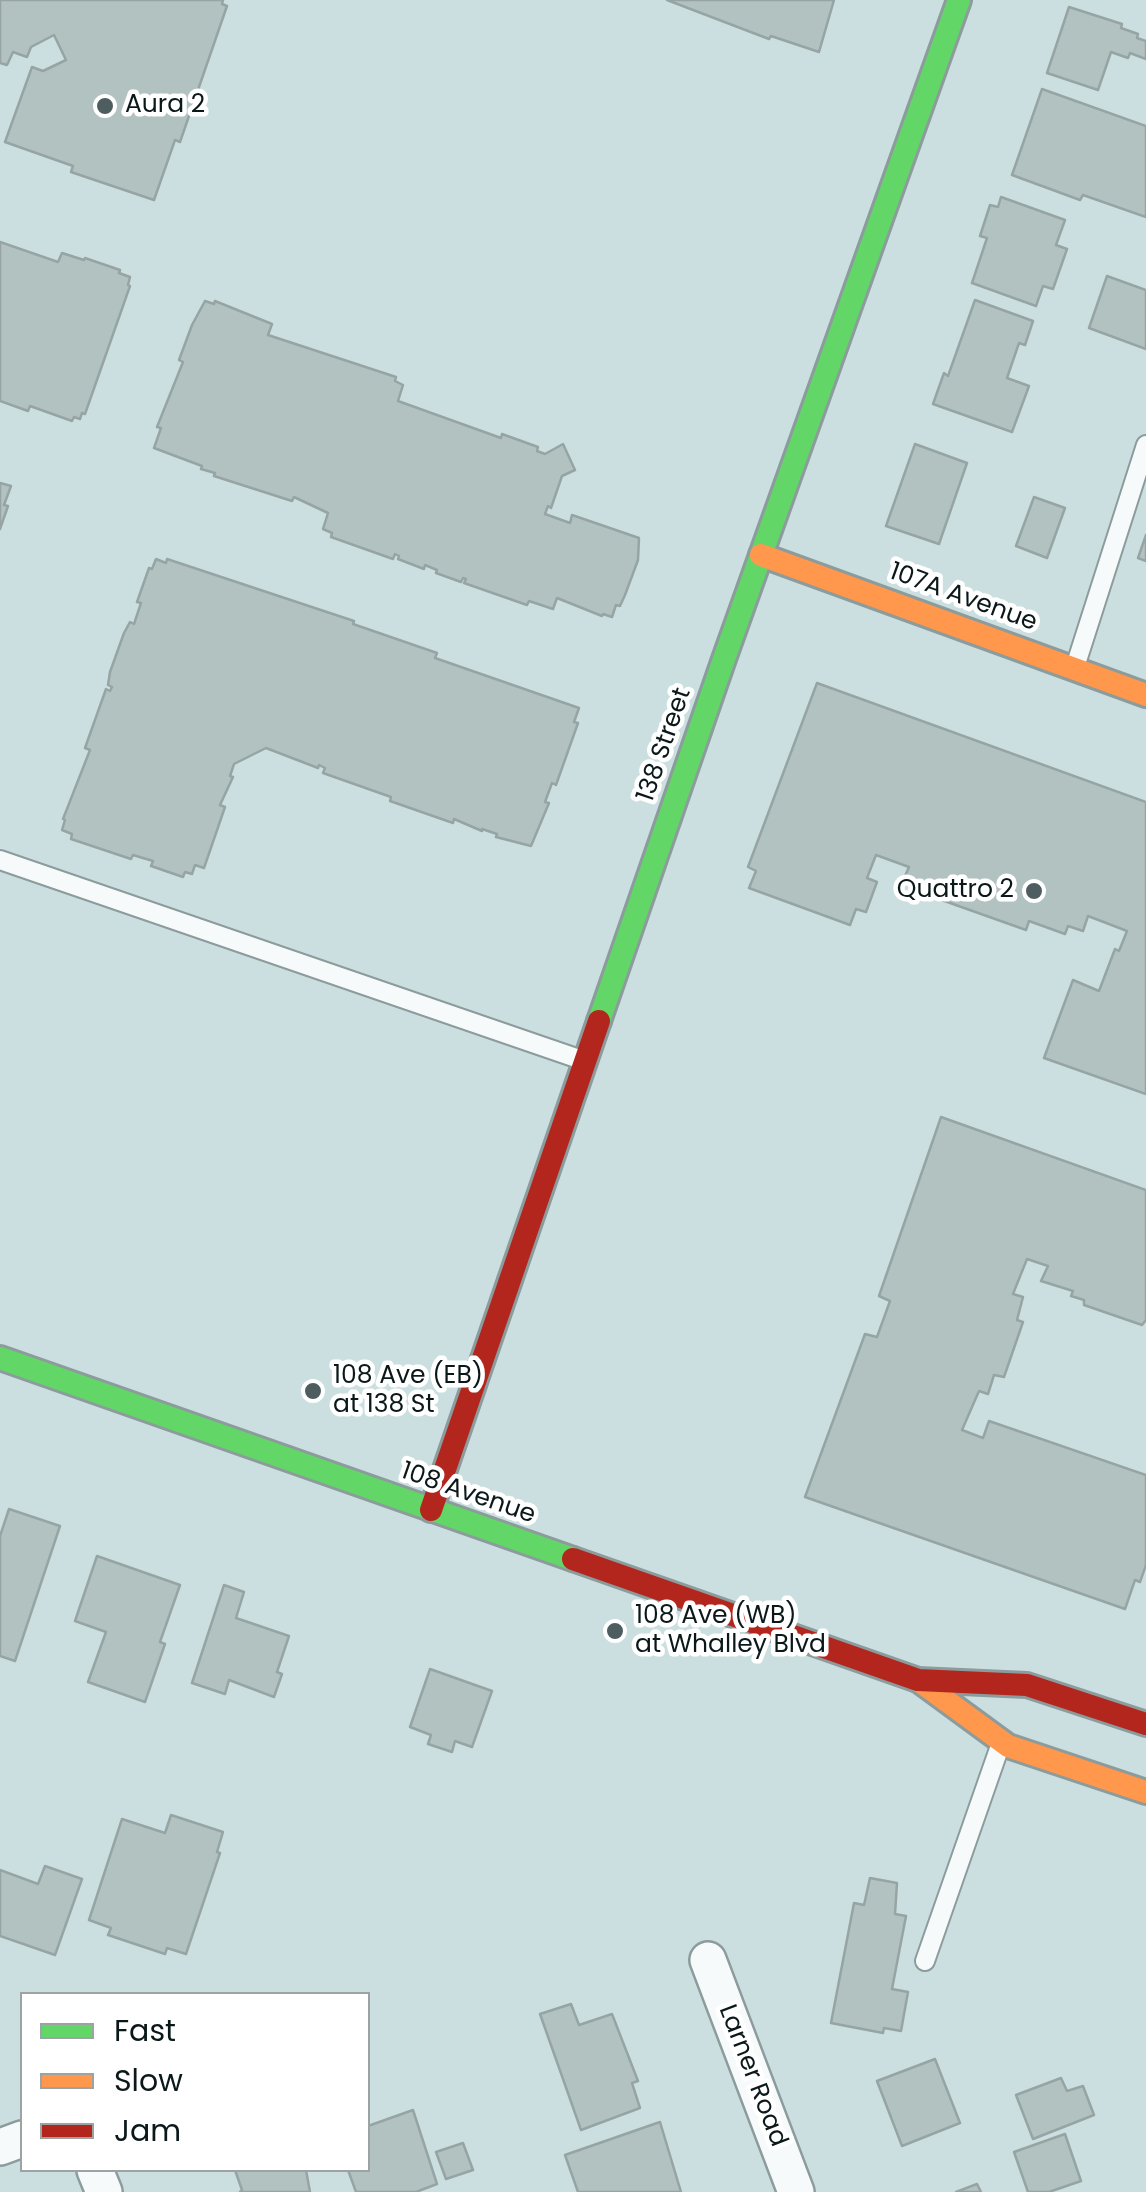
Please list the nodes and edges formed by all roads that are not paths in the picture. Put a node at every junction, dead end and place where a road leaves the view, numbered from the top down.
1 (958, 0) edge
2 (1146, 445) edge
3 (761, 555) junction
4 (1074, 667) junction
5 (1146, 695) edge
6 (0, 860) edge
7 (585, 1062) junction
8 (0, 1358) edge
9 (430, 1510) junction
10 (918, 1680) junction
11 (1146, 1723) edge
12 (1002, 1741) junction
13 (1146, 1792) edge
14 (708, 1960) dead end
15 (925, 1960) dead end
16 (796, 2192) edge

1 - 3 street, 138 Street
2 - 4 lane
3 - 4 street, 107A Avenue
3 - 7 street, 138 Street
4 - 5 street, 107A Avenue
6 - 7 lane
7 - 9 street, 138 Street
8 - 9 street, 108 Avenue
9 - 10 street, 108 Avenue
10 - 11 street, 108 Avenue
10 - 12 street, 108 Avenue
12 - 13 street, 108 Avenue
12 - 15 lane
14 - 16 street, Larner Road

